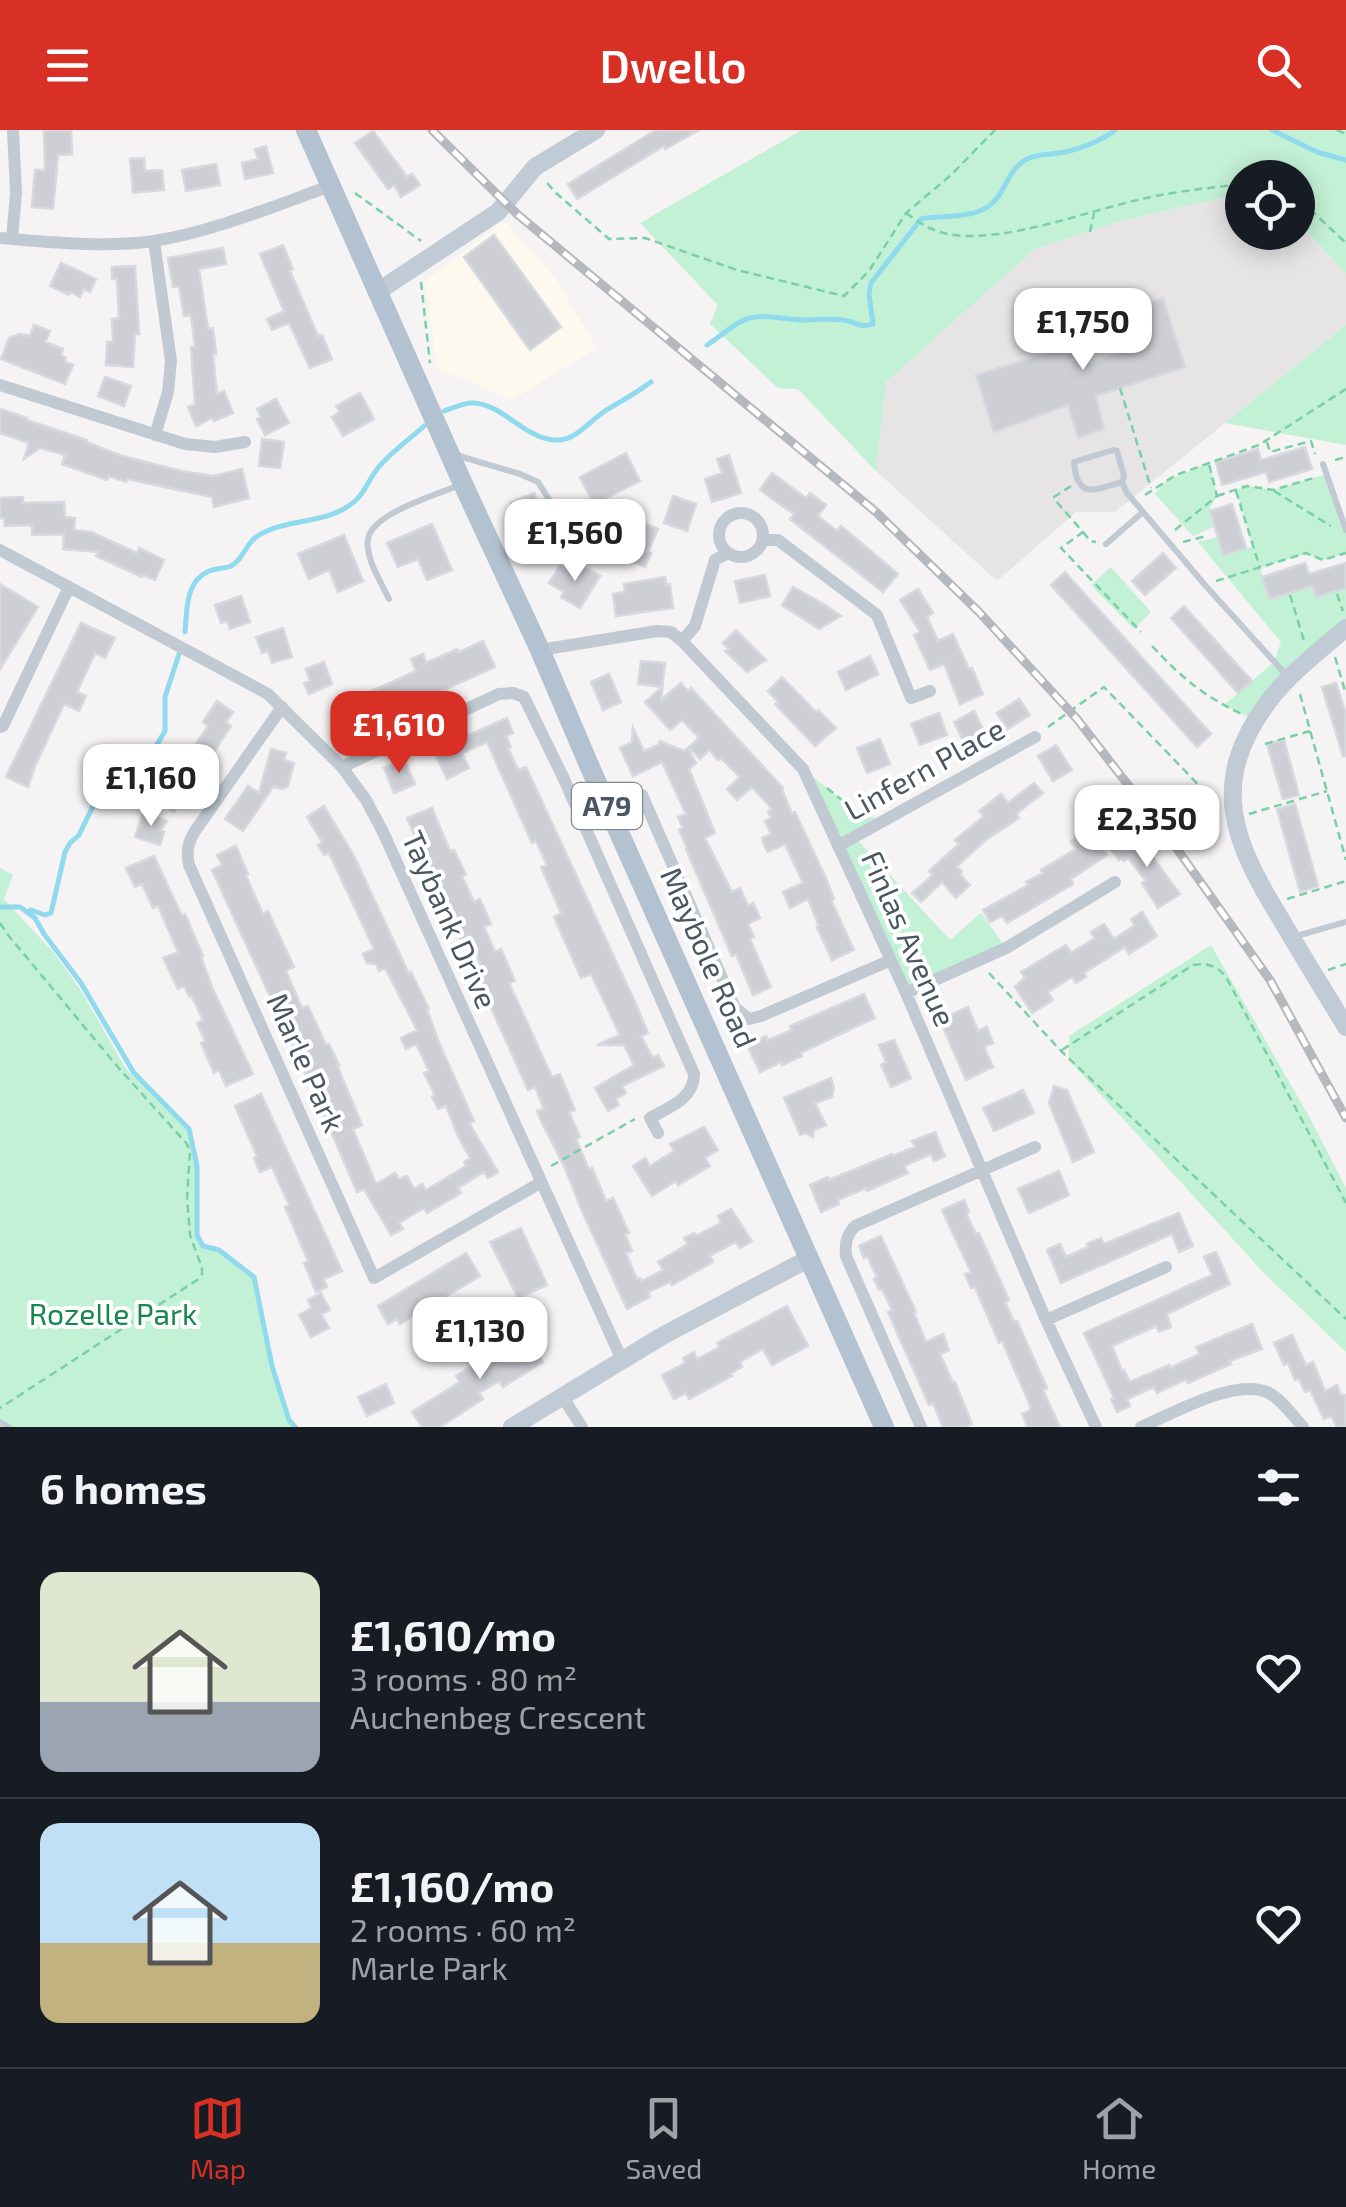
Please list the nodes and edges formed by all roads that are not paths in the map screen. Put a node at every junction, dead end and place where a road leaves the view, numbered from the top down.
1 (13, 130) edge
2 (306, 130) edge
3 (596, 130) edge
4 (330, 186) junction
5 (6, 238) edge
6 (154, 240) junction
7 (377, 292) junction
8 (0, 385) edge
9 (155, 436) junction
10 (244, 442) dead end
11 (450, 453) junction
12 (1323, 464) road end
13 (1122, 482) junction
14 (463, 484) junction
15 (553, 506) dead end
16 (1143, 512) junction
17 (1346, 530) edge
18 (763, 540) junction
19 (1106, 544) road end
20 (0, 550) edge
21 (728, 553) junction
22 (70, 587) junction
23 (388, 599) dead end
24 (1342, 632) edge
25 (682, 641) junction
26 (540, 650) junction
27 (1292, 676) junction
28 (930, 691) dead end
29 (282, 707) junction
30 (0, 727) edge
31 (1035, 737) road end
32 (589, 766) junction
33 (342, 767) junction
34 (562, 777) junction
35 (642, 795) dead end
36 (838, 846) junction
37 (1115, 882) dead end
38 (1346, 922) edge
39 (1291, 937) junction
40 (890, 960) junction
41 (906, 993) junction
42 (1346, 1027) edge
43 (658, 1133) dead end
44 (1035, 1147) dead end
45 (983, 1169) junction
46 (538, 1178) junction
47 (808, 1259) junction
48 (1166, 1268) dead end
49 (1046, 1320) junction
50 (622, 1360) junction
51 (562, 1396) junction
52 (0, 1422) edge
53 (9, 1427) edge
54 (512, 1427) edge
55 (582, 1427) edge
56 (884, 1427) edge
57 (920, 1427) edge
58 (1096, 1427) edge
59 (1142, 1427) edge
60 (1303, 1427) edge

1 - 5 street
2 - 4 main road, Maybole Road / A79
3 - 7 street
4 - 6 street
4 - 7 main road, Maybole Road / A79
5 - 6 street
6 - 9 street
7 - 11 main road, Maybole Road / A79
8 - 9 street
9 - 10 street
11 - 14 main road, Maybole Road / A79
11 - 15 lane
12 - 17 lane
13 - 13 lane
13 - 16 lane
14 - 23 lane
14 - 26 main road, Maybole Road / A79
16 - 19 lane
16 - 27 lane
18 - 21 street
18 - 21 street
18 - 28 street
20 - 22 street, Taybank Drive
21 - 25 street
22 - 29 street, Taybank Drive
22 - 30 street
24 - 27 street
25 - 26 street
25 - 36 street, Finlas Avenue
26 - 32 main road, Maybole Road / A79
27 - 39 street
29 - 33 street, Taybank Drive
29 - 46 street, Marle Park
31 - 36 street, Linfern Place
32 - 34 lane
32 - 47 main road, Maybole Road / A79
33 - 34 street
33 - 46 street, Taybank Drive
34 - 43 street
35 - 40 street
36 - 40 street, Finlas Avenue
37 - 41 street
38 - 39 lane
39 - 42 street
40 - 41 street, Finlas Avenue
41 - 45 street, Finlas Avenue
44 - 45 street
45 - 49 street, Finlas Avenue
45 - 57 street
46 - 50 street, Taybank Drive
47 - 50 street
47 - 56 main road, Maybole Road / A79
48 - 49 street
49 - 58 street, Finlas Avenue
50 - 51 street
51 - 54 street
51 - 55 street
52 - 53 lane
59 - 60 street

